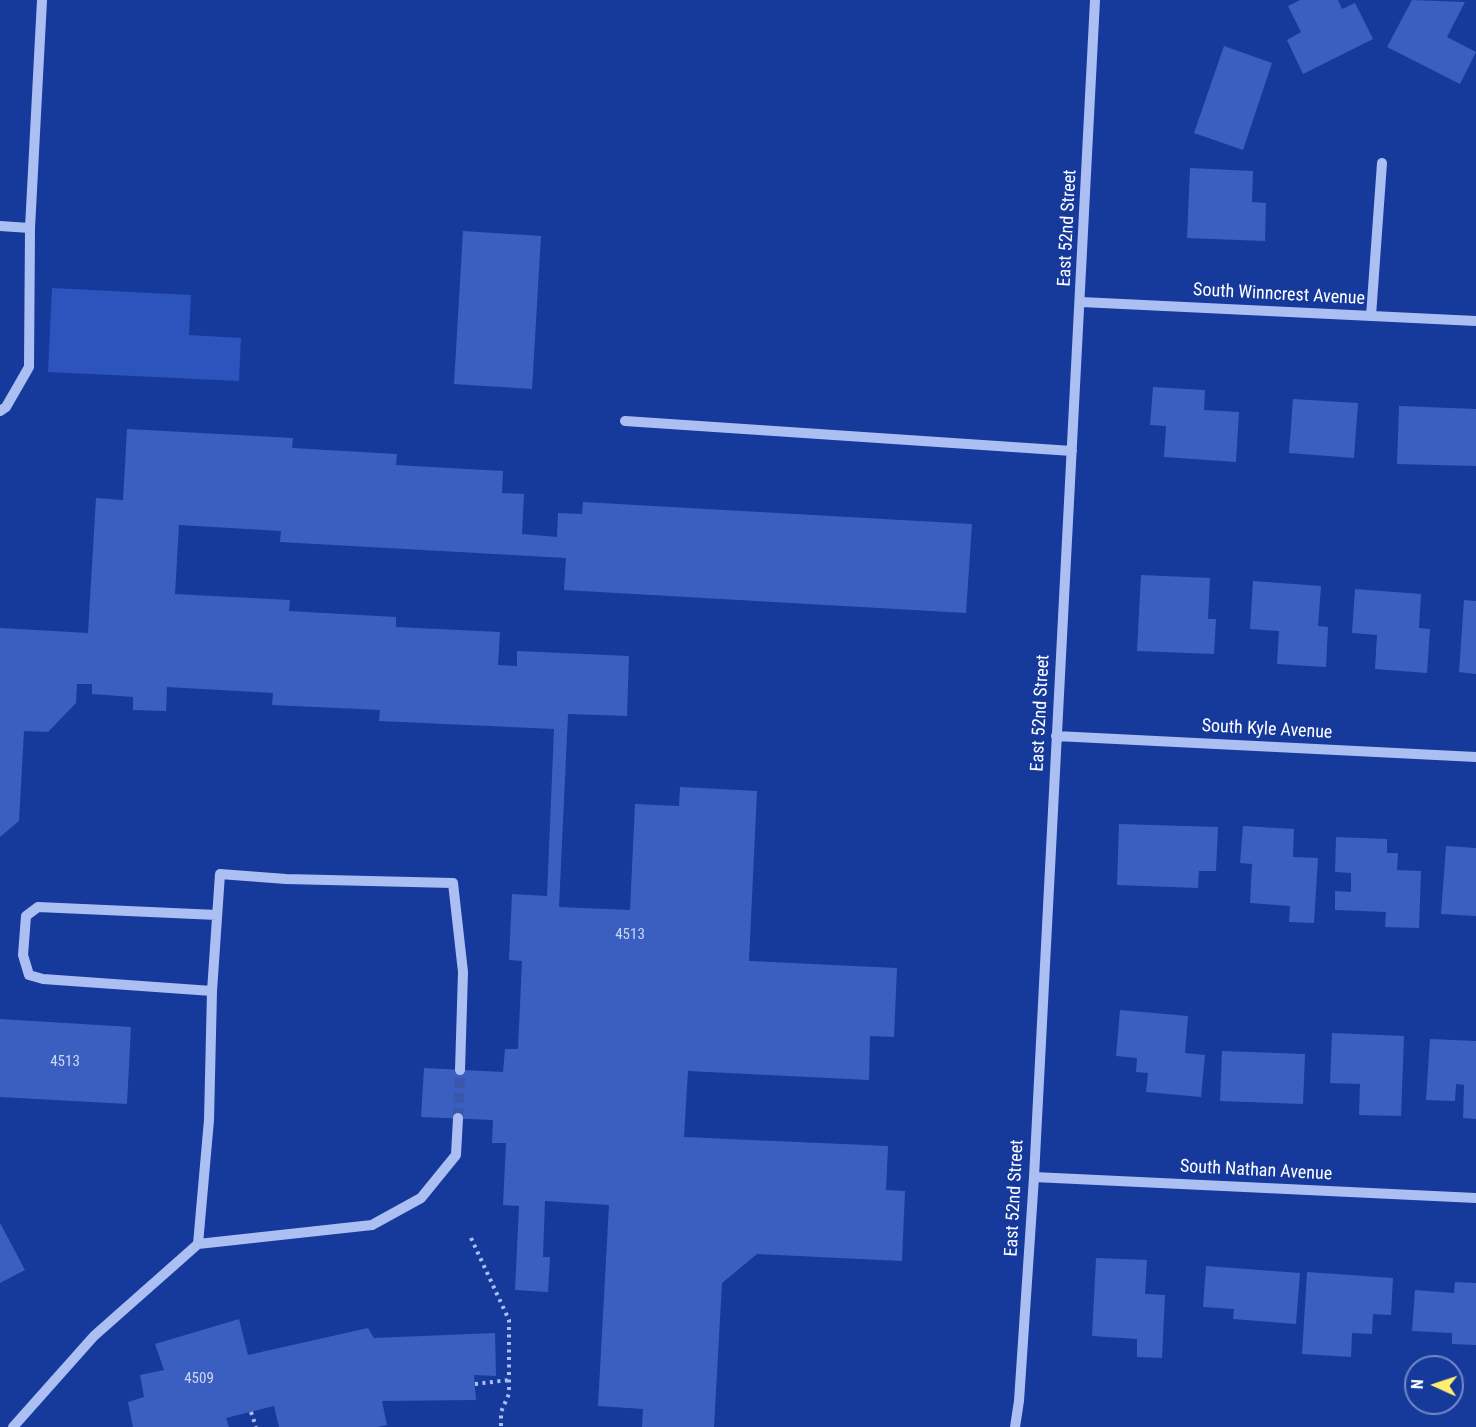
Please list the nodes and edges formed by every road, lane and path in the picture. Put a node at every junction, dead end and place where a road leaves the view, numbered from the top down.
1 (42, 0) edge
2 (1095, 0) edge
3 (1382, 163) dead end
4 (0, 226) edge
5 (30, 228) junction
6 (1081, 302) junction
7 (1371, 316) junction
8 (1476, 321) edge
9 (0, 411) edge
10 (625, 421) dead end
11 (1072, 451) junction
12 (1056, 736) junction
13 (1476, 757) edge
14 (217, 915) junction
15 (212, 990) junction
16 (460, 1070) tunnel mouth
17 (458, 1118) tunnel mouth
18 (1034, 1177) junction
19 (1476, 1198) edge
20 (471, 1238) dead end
21 (198, 1244) junction
22 (510, 1380) junction
23 (475, 1384) dead end
24 (251, 1412) dead end
25 (13, 1427) edge
26 (256, 1427) edge
27 (501, 1427) edge
28 (1014, 1427) edge

1 - 5 street
2 - 6 street, East 52nd Street
3 - 7 street
4 - 5 street
5 - 9 street
6 - 7 street, South Winncrest Avenue
6 - 11 street, East 52nd Street
7 - 8 street, South Winncrest Avenue
10 - 11 street
11 - 12 street, East 52nd Street
12 - 13 street, South Kyle Avenue
12 - 18 street, East 52nd Street
14 - 15 street
14 - 15 street
14 - 16 street
15 - 21 street
17 - 21 street
18 - 19 street, South Nathan Avenue
18 - 28 street, East 52nd Street
20 - 22 path
21 - 25 street
22 - 23 path
22 - 27 path
24 - 26 path

